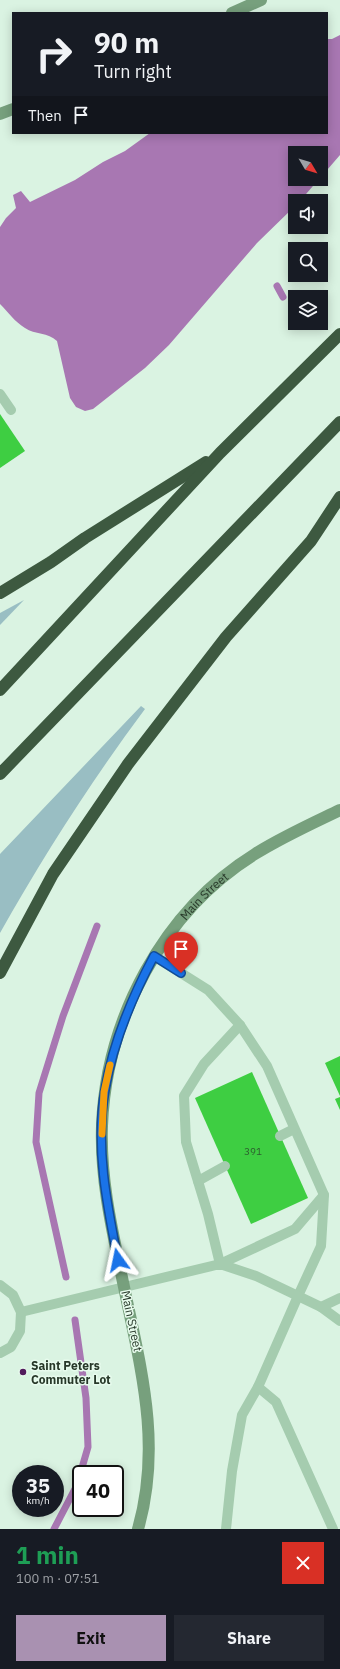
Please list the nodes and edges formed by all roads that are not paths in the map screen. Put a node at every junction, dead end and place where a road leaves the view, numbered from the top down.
1 (261, 0) edge
2 (234, 12) edge
3 (12, 109) edge
4 (0, 114) edge
5 (340, 334) edge
6 (0, 394) edge
7 (12, 410) dead end
8 (340, 422) edge
9 (220, 453) junction
10 (340, 496) edge
11 (0, 593) edge
12 (0, 690) edge
13 (0, 774) edge
14 (340, 810) edge
15 (154, 956) junction
16 (0, 973) edge
17 (240, 1026) junction
18 (294, 1129) junction
19 (280, 1136) dead end
20 (225, 1166) dead end
21 (198, 1181) junction
22 (324, 1195) junction
23 (220, 1264) junction
24 (0, 1285) edge
25 (124, 1288) junction
26 (298, 1296) junction
27 (340, 1298) edge
28 (321, 1307) junction
29 (21, 1312) junction
30 (340, 1321) edge
31 (0, 1354) edge
32 (258, 1387) junction
33 (138, 1529) edge
34 (226, 1529) edge
35 (333, 1529) edge

1 - 2 street
3 - 4 street
5 - 9 highway
6 - 7 lane
8 - 13 highway
9 - 11 highway
9 - 12 highway
10 - 16 highway
14 - 15 street, Main Street
15 - 17 lane
15 - 25 street, Main Street
17 - 18 lane
17 - 21 lane
18 - 19 lane
18 - 22 lane
20 - 21 lane
21 - 23 lane
22 - 23 lane
22 - 26 lane
23 - 25 lane
23 - 26 lane
24 - 29 lane
25 - 29 lane
25 - 33 street, Main Street
26 - 28 lane
26 - 32 lane
27 - 28 lane
28 - 30 lane
29 - 31 lane
32 - 34 lane
32 - 35 lane

